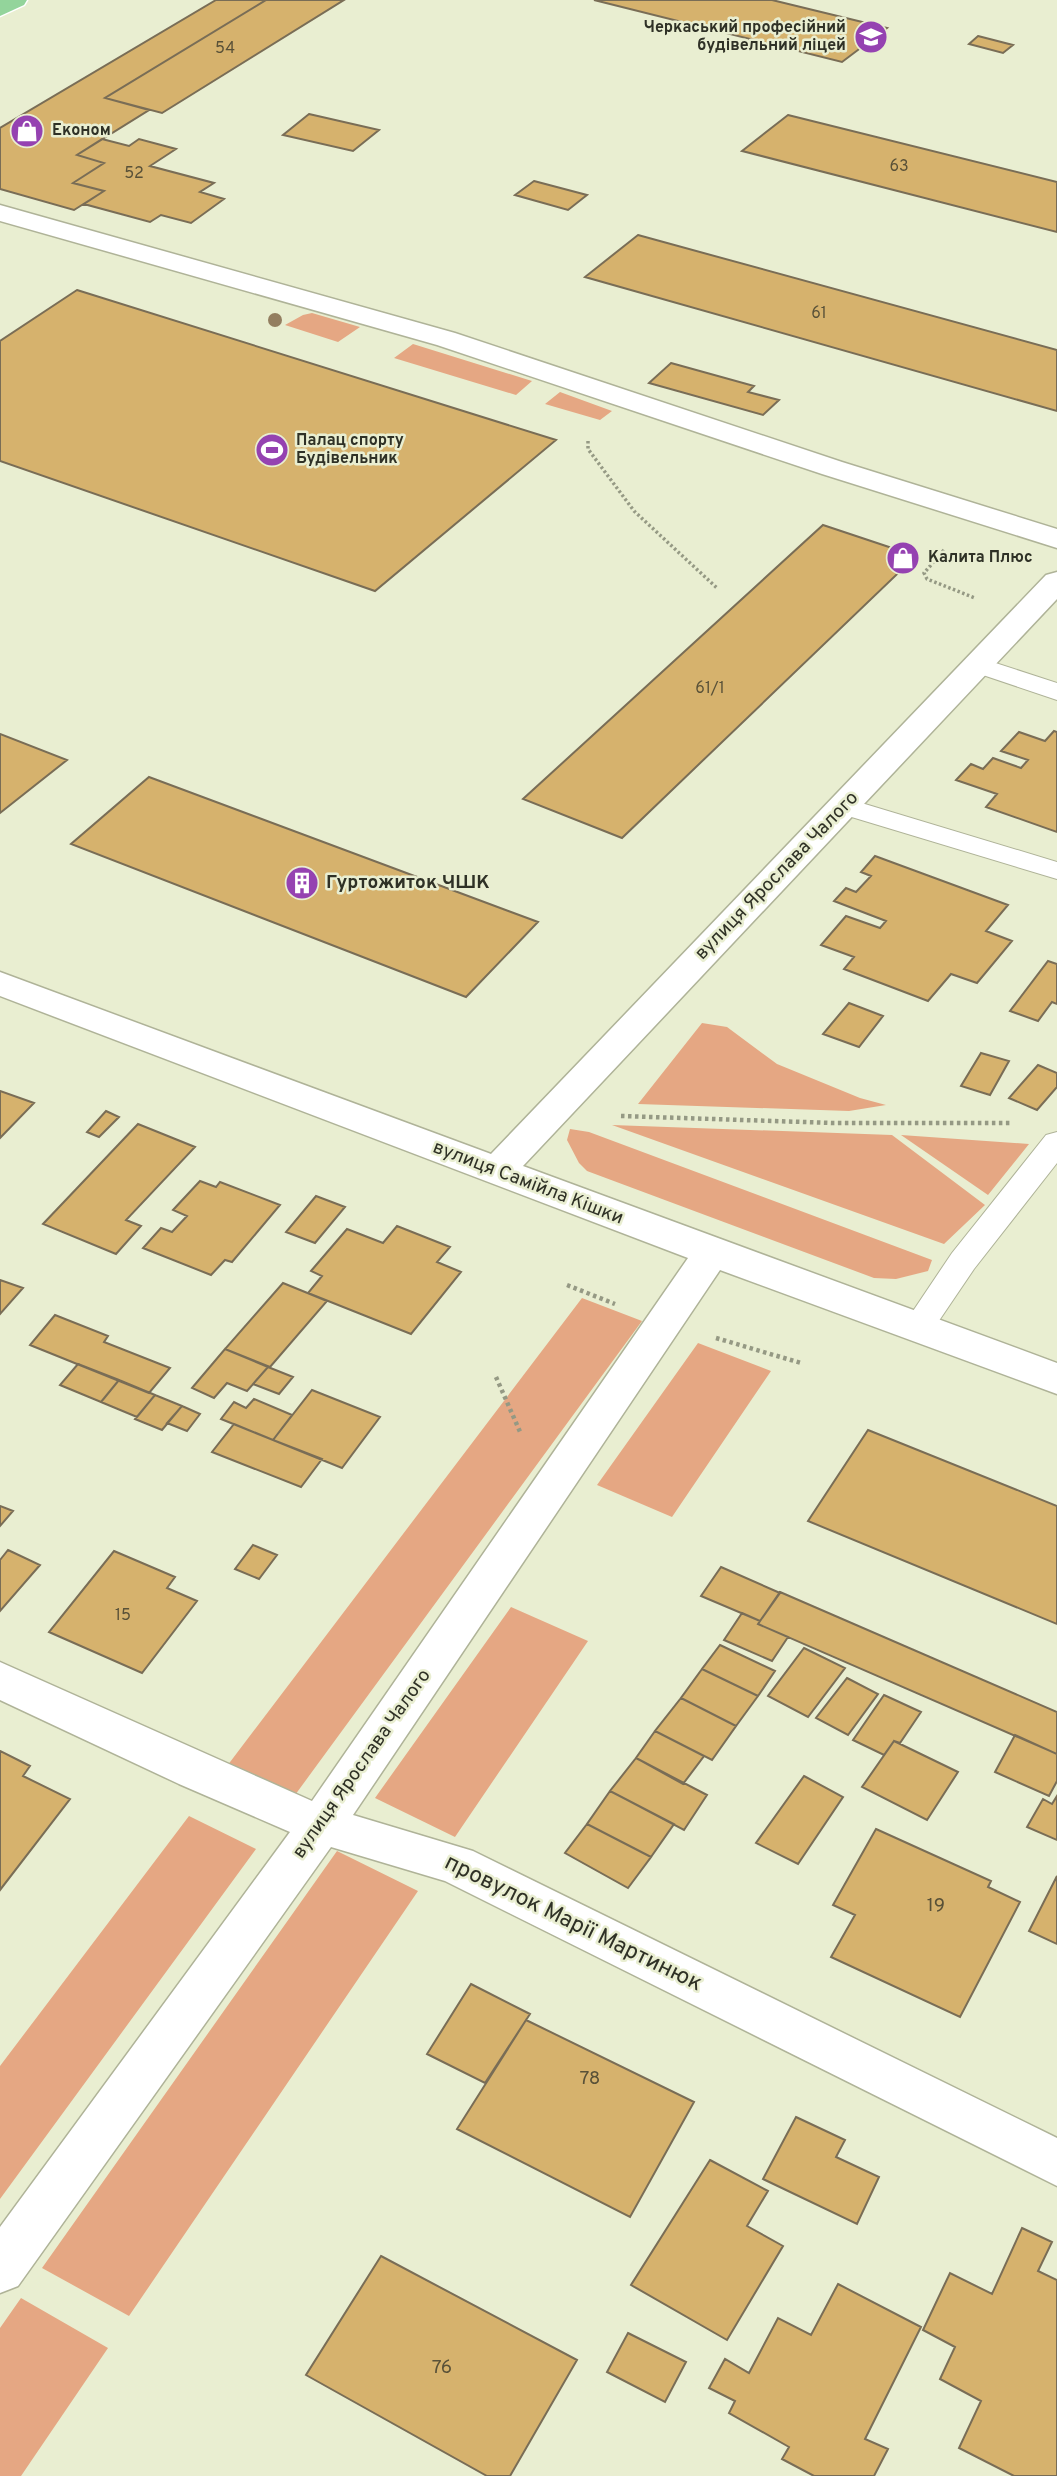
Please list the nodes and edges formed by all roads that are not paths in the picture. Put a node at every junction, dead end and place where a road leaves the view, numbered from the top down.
1 (16, 0) edge
2 (0, 9) edge
3 (0, 213) edge
4 (1057, 539) edge
5 (1057, 581) edge
6 (977, 665) junction
7 (1057, 692) edge
8 (845, 806) junction
9 (1057, 871) edge
10 (0, 983) edge
11 (1057, 1142) edge
12 (497, 1171) junction
13 (712, 1252) junction
14 (919, 1326) junction
15 (1057, 1379) edge
16 (0, 1680) edge
17 (321, 1825) junction
18 (1057, 2163) edge
19 (0, 2269) edge

1 - 2 main road
3 - 4 street
5 - 6 street, вулиця Ярослава Чалого
6 - 7 lane
6 - 8 street, вулиця Ярослава Чалого
8 - 9 lane
8 - 12 street, вулиця Ярослава Чалого
10 - 12 street, вулиця Самійла Кішки
11 - 14 lane
12 - 13 street, вулиця Самійла Кішки
13 - 14 street, вулиця Самійла Кішки
13 - 17 street, вулиця Ярослава Чалого
14 - 15 street, вулиця Самійла Кішки
16 - 17 street, провулок Марії Мартинюк
17 - 18 street, провулок Марії Мартинюк
17 - 19 street, вулиця Ярослава Чалого

